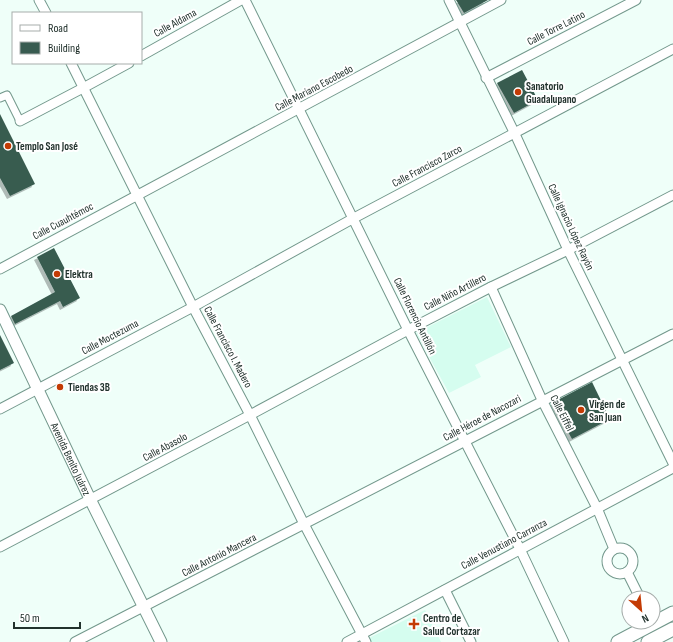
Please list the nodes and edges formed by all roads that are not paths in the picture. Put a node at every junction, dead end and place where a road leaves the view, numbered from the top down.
1 (39, 0) edge
2 (241, 0) edge
3 (245, 0) edge
4 (449, 0) edge
5 (501, 0) edge
6 (636, 0) edge
7 (45, 12) edge
8 (460, 22) junction
9 (673, 49) edge
10 (142, 55) edge
11 (72, 64) edge
12 (126, 64) edge
13 (486, 78) junction
14 (84, 88) junction
15 (0, 98) edge
16 (299, 109) junction
17 (20, 121) joint
18 (515, 134) junction
19 (673, 195) edge
20 (138, 196) junction
21 (354, 218) junction
22 (568, 250) junction
23 (0, 269) edge
24 (491, 287) junction
25 (193, 307) junction
26 (0, 310) edge
27 (408, 330) junction
28 (673, 334) edge
29 (622, 359) junction
30 (38, 389) junction
31 (542, 400) junction
32 (0, 409) edge
33 (250, 415) junction
34 (464, 441) junction
35 (673, 463) edge
36 (673, 468) edge
37 (90, 499) junction
38 (597, 508) junction
39 (304, 524) junction
40 (0, 547) edge
41 (520, 549) junction
42 (614, 549) junction
43 (627, 572) junction
44 (445, 590) junction
45 (636, 590) edge
46 (144, 606) junction
47 (673, 613) edge
48 (661, 619) edge
49 (673, 629) edge
50 (639, 630) edge
51 (364, 638) edge
52 (75, 642) edge
53 (161, 642) edge
54 (347, 642) edge
55 (471, 642) edge
56 (564, 642) edge
57 (618, 642) edge
58 (648, 642) edge

1 - 7 street
2 - 10 street, Calle Aldama
3 - 16 street, Calle Florencio Antillón
4 - 8 street, Calle Ignacio López Rayón
5 - 8 street, Calle Mariano Escobedo
6 - 13 street, Calle Torre Latino
8 - 13 street, Calle Ignacio López Rayón
8 - 16 street, Calle Mariano Escobedo
9 - 18 street, Calle Francisco Zarco
11 - 14 street, Calle Francisco I. Madero
12 - 14 street
13 - 18 street, Calle Ignacio López Rayón
14 - 17 street
14 - 20 street, Calle Francisco I. Madero
15 - 17 street
16 - 20 street, Calle Mariano Escobedo
16 - 21 street, Calle Florencio Antillón
18 - 21 street, Calle Francisco Zarco
18 - 22 street, Calle Ignacio López Rayón
19 - 22 street, Calle Niño Artillero
20 - 23 street, Calle Cuauhtémoc
20 - 25 street, Calle Francisco I. Madero
21 - 25 street, Calle Francisco Zarco
21 - 27 street, Calle Florencio Antillón
22 - 24 street, Calle Niño Artillero
22 - 29 street, Calle Ignacio López Rayón
24 - 27 street, Calle Niño Artillero
24 - 31 street, Calle Eiffel
25 - 30 street, Calle Moctezuma
25 - 33 street, Calle Francisco I. Madero
26 - 30 street, Avenida Benito Juárez
27 - 33 street, Calle Niño Artillero
27 - 34 street, Calle Florencio Antillón
28 - 29 street, Calle Héroe de Nacozari
29 - 31 street, Calle Héroe de Nacozari
29 - 35 street, Calle Ignacio López Rayón
30 - 32 street, Calle Moctezuma
30 - 37 street, Avenida Benito Juárez
31 - 34 street, Calle Héroe de Nacozari
31 - 38 street, Calle Eiffel
33 - 37 street, Calle Abasolo
33 - 39 street, Calle Francisco I. Madero
34 - 39 street, Calle Héroe de Nacozari
34 - 41 street, Calle Florencio Antillón
36 - 38 street, Calle Venustiano Carranza
37 - 40 street, Calle Abasolo
37 - 46 street, Avenida Benito Juárez
38 - 41 street, Calle Venustiano Carranza
38 - 42 street, Calle Eiffel
39 - 46 street, Calle Antonio Mancera
39 - 51 street, Calle Francisco I. Madero
41 - 44 street, Calle Venustiano Carranza
41 - 56 street, Calle Florencio Antillón
42 - 43 street
42 - 43 street
43 - 45 street
44 - 51 street, Calle Venustiano Carranza
44 - 55 street
46 - 52 street, Calle Antonio Mancera
46 - 53 street, Avenida Benito Juárez
47 - 48 main road
49 - 58 main road
50 - 57 main road
51 - 54 street, Calle Venustiano Carranza

